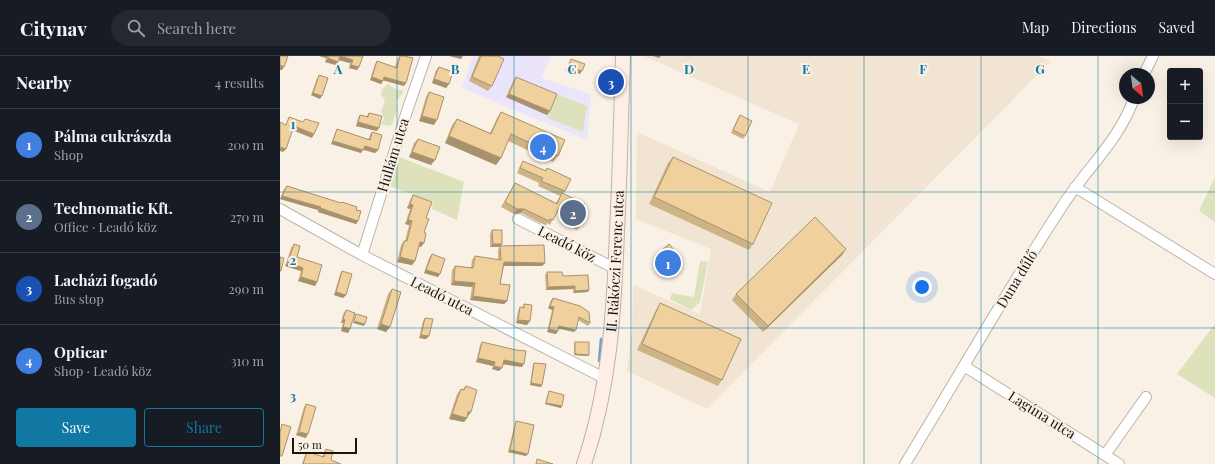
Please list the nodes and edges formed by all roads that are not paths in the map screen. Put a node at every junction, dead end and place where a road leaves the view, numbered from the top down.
1 (426, 56) edge
2 (623, 56) edge
3 (1154, 56) edge
4 (1147, 68) edge
5 (1132, 104) edge
6 (1075, 187) junction
7 (280, 209) edge
8 (518, 219) dead end
9 (362, 255) junction
10 (616, 269) junction
11 (1215, 274) edge
12 (964, 366) junction
13 (606, 379) junction
14 (1146, 397) dead end
15 (1105, 455) junction
16 (584, 464) edge
17 (905, 464) edge
18 (1119, 464) edge

1 - 9 street, Hullám utca
2 - 10 main road, II. Rákóczi Ferenc utca
3 - 4 street
5 - 6 street, Duna dűlő
6 - 11 street
6 - 12 street, Duna dűlő
7 - 9 street, Leadó utca
8 - 10 street, Leadó köz
9 - 13 street, Leadó utca
10 - 13 main road, II. Rákóczi Ferenc utca
12 - 15 street, Lagúna utca
12 - 17 street, Duna dűlő
13 - 16 main road, II. Rákóczi Ferenc utca
14 - 15 street
15 - 18 street, Lagúna utca

